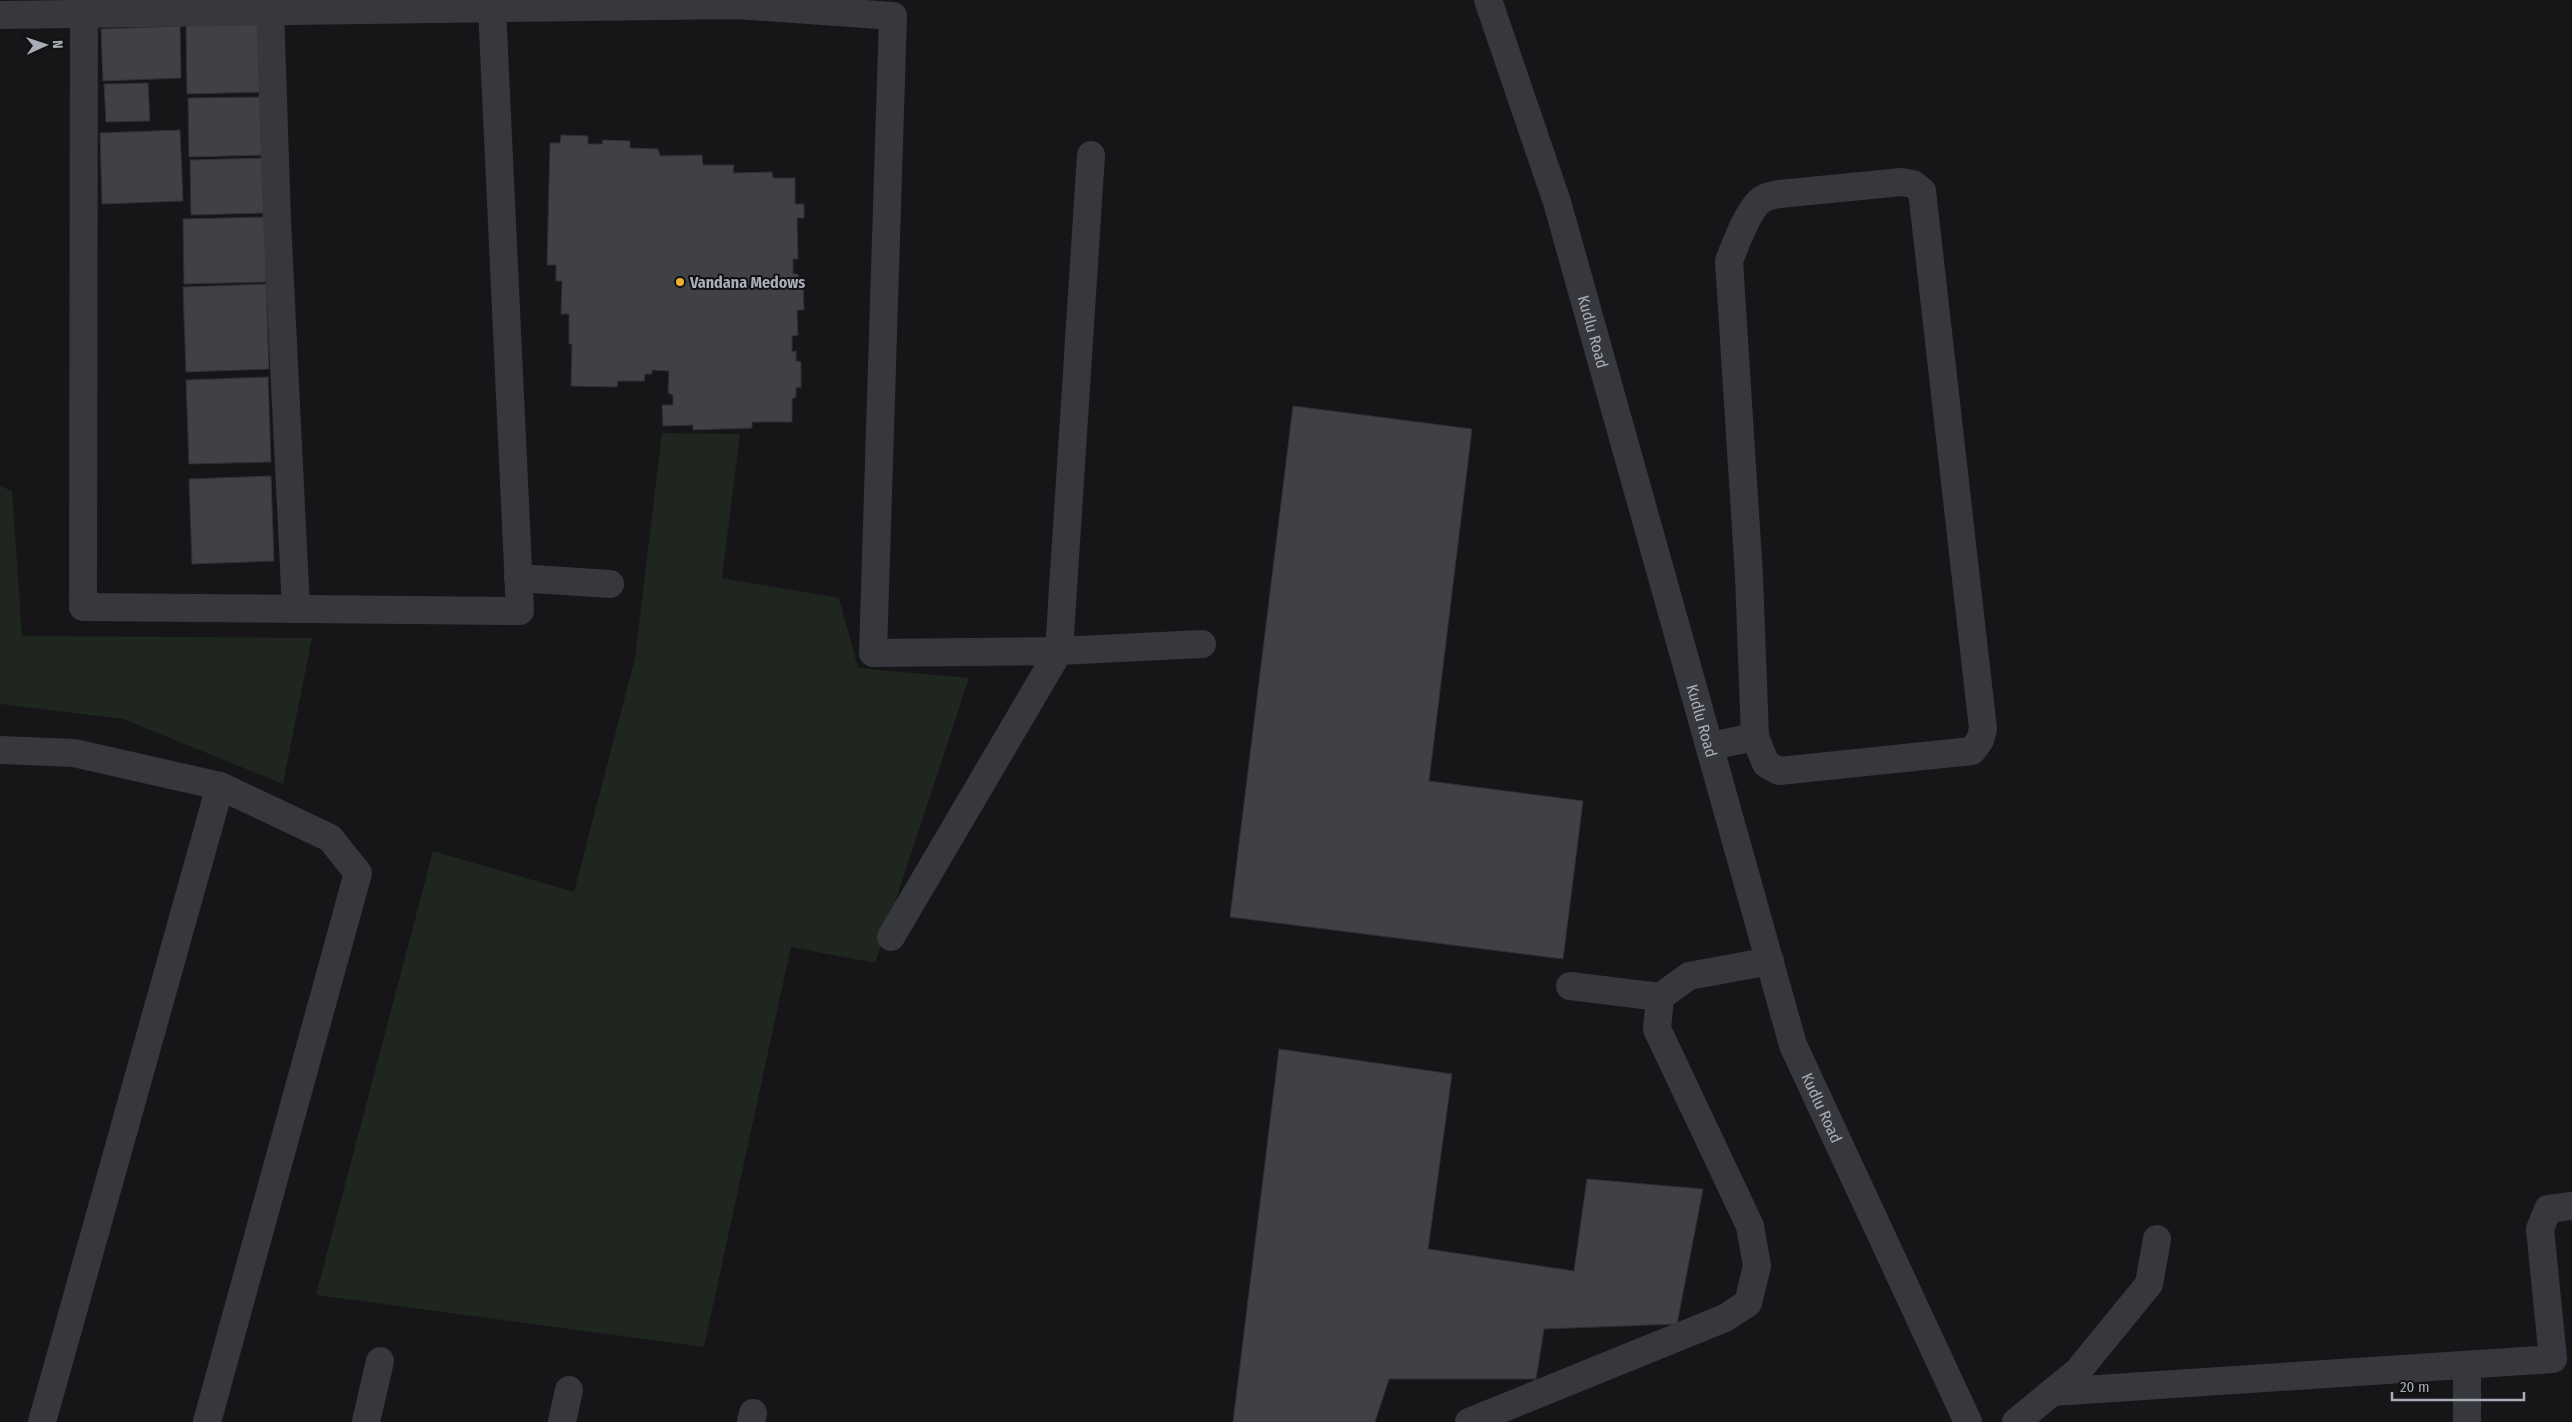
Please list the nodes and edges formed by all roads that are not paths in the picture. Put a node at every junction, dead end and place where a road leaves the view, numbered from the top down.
1 (1488, 0) edge
2 (84, 6) edge
3 (492, 8) junction
4 (270, 10) junction
5 (0, 15) edge
6 (1091, 154) dead end
7 (518, 578) junction
8 (610, 584) dead end
9 (296, 609) junction
10 (1202, 644) dead end
11 (1059, 651) junction
12 (1755, 737) junction
13 (1710, 746) junction
14 (0, 750) edge
15 (220, 786) junction
16 (891, 936) dead end
17 (1770, 961) junction
18 (1570, 986) dead end
19 (1660, 997) junction
20 (2572, 1206) edge
21 (2157, 1239) dead end
22 (380, 1361) dead end
23 (2467, 1365) junction
24 (569, 1390) dead end
25 (2053, 1392) junction
26 (42, 1422) edge
27 (207, 1422) edge
28 (366, 1422) edge
29 (562, 1422) edge
30 (1469, 1422) edge
31 (1968, 1422) edge
32 (2016, 1422) edge
33 (2467, 1422) edge

1 - 13 street, Kudlu Road
2 - 4 street
2 - 5 street
2 - 9 street
3 - 4 street
3 - 7 street
3 - 11 street
4 - 9 street
6 - 11 street
7 - 8 street
7 - 9 street
10 - 11 street
11 - 16 street
12 - 12 street
12 - 13 street
13 - 17 street, Kudlu Road
14 - 15 street
15 - 26 street
15 - 27 street
17 - 19 street
17 - 31 street, Kudlu Road
18 - 19 street
19 - 30 street
20 - 23 street
21 - 25 street
22 - 28 street
23 - 25 street
23 - 33 street
24 - 29 street
25 - 32 street

